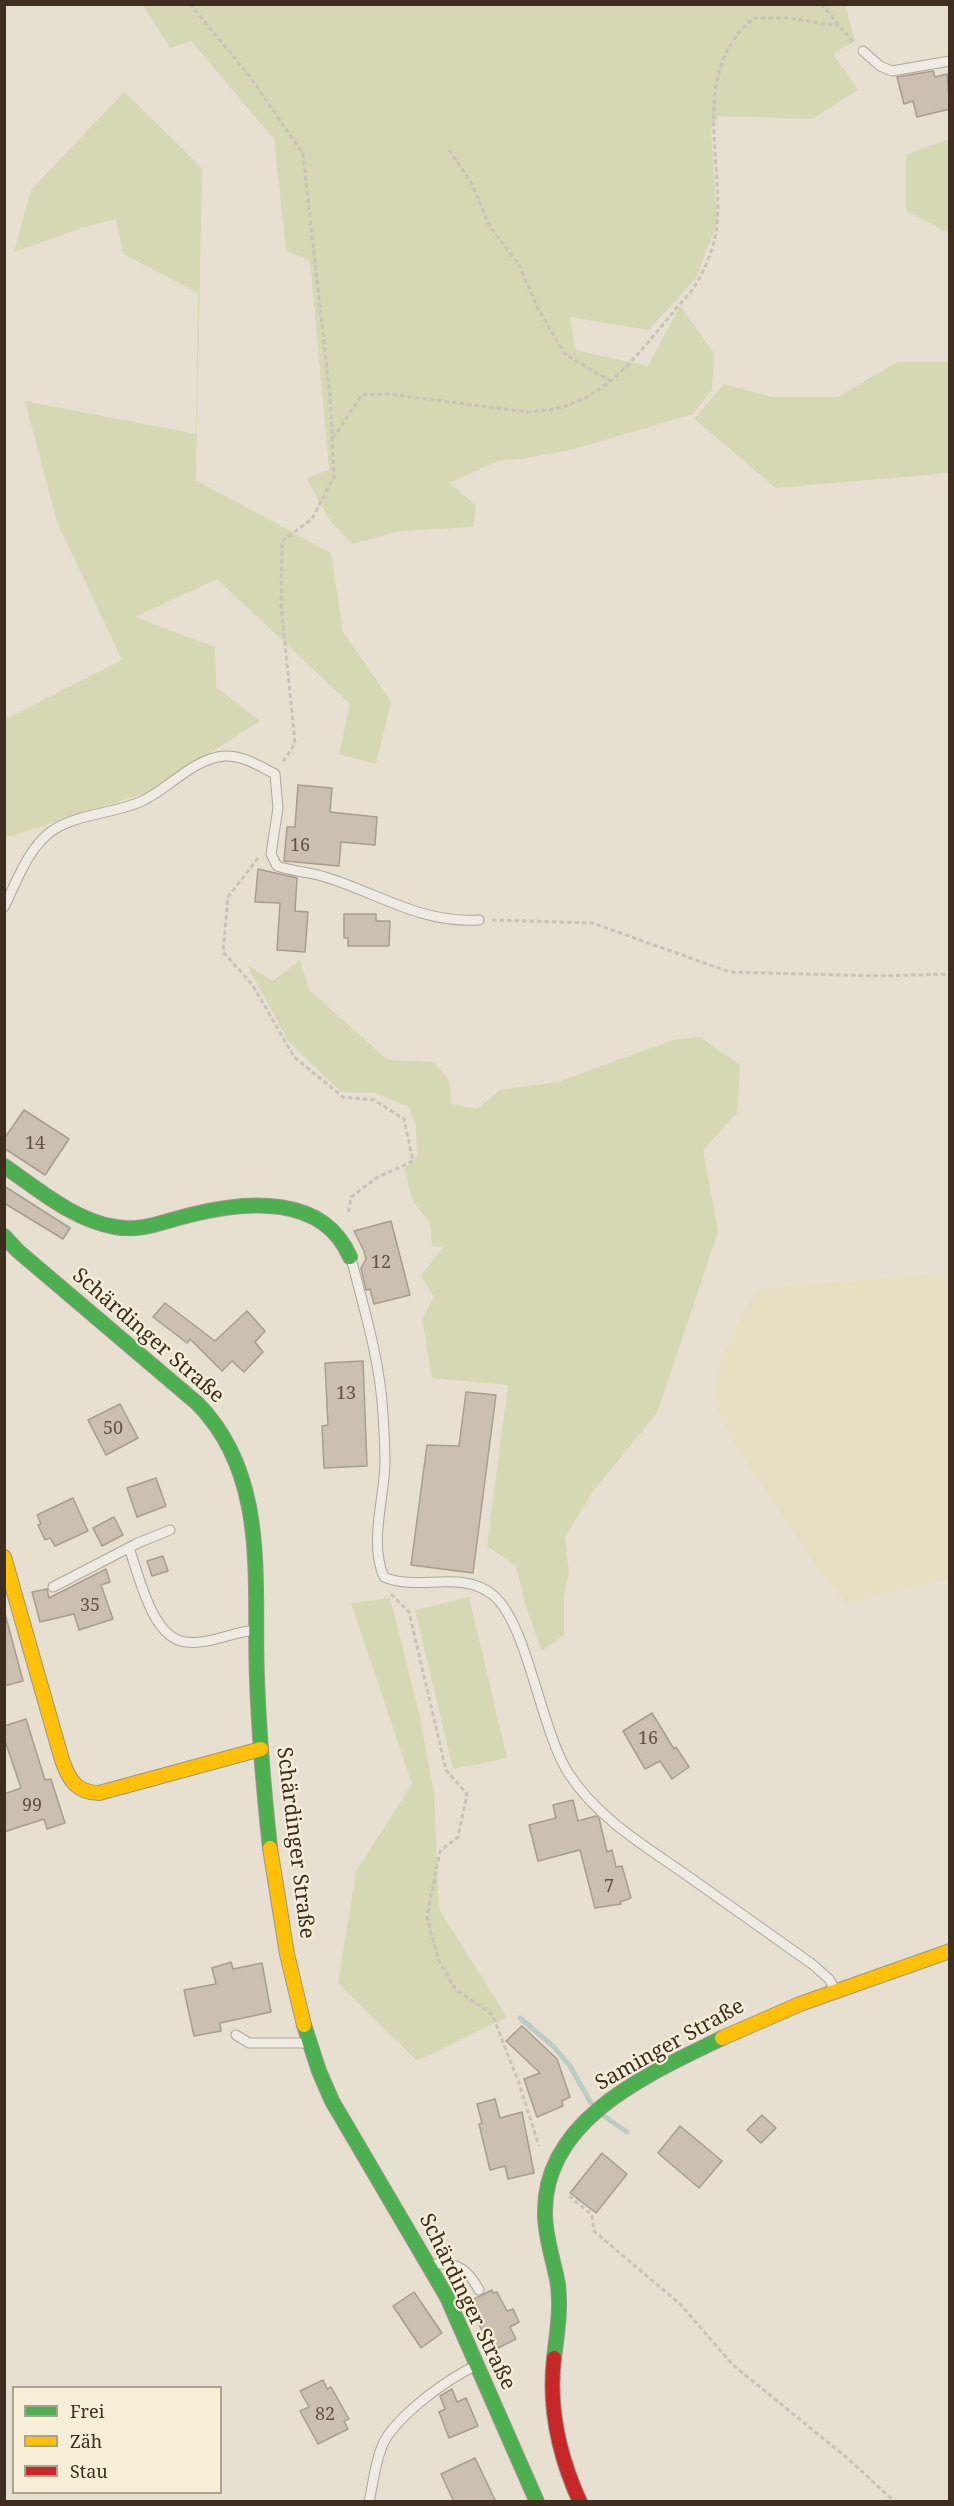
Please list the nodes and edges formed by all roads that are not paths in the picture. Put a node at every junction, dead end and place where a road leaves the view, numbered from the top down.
1 (863, 51) road end
2 (950, 61) edge
3 (4, 907) edge
4 (479, 920) road end
5 (4, 1166) edge
6 (4, 1236) edge
7 (351, 1257) joint
8 (170, 1530) dead end
9 (129, 1548) junction
10 (4, 1557) edge
11 (52, 1587) dead end
12 (255, 1630) junction
13 (261, 1749) junction
14 (950, 1951) edge
15 (836, 1990) junction
16 (236, 2035) dead end
17 (309, 2043) junction
18 (429, 2265) junction
19 (479, 2290) dead end
20 (477, 2365) junction
21 (369, 2502) edge
22 (537, 2502) edge
23 (580, 2502) edge

1 - 2 lane
3 - 4 lane
5 - 7 street
6 - 12 street, Schärdinger Straße
7 - 15 lane
8 - 9 lane
9 - 11 lane
9 - 12 lane
10 - 13 street
12 - 13 street, Schärdinger Straße
13 - 17 street, Schärdinger Straße
14 - 15 street, Saminger Straße
15 - 23 street, Saminger Straße
16 - 17 lane
17 - 18 street, Schärdinger Straße
18 - 19 lane
18 - 20 street, Schärdinger Straße
20 - 21 lane
20 - 22 street, Schärdinger Straße

